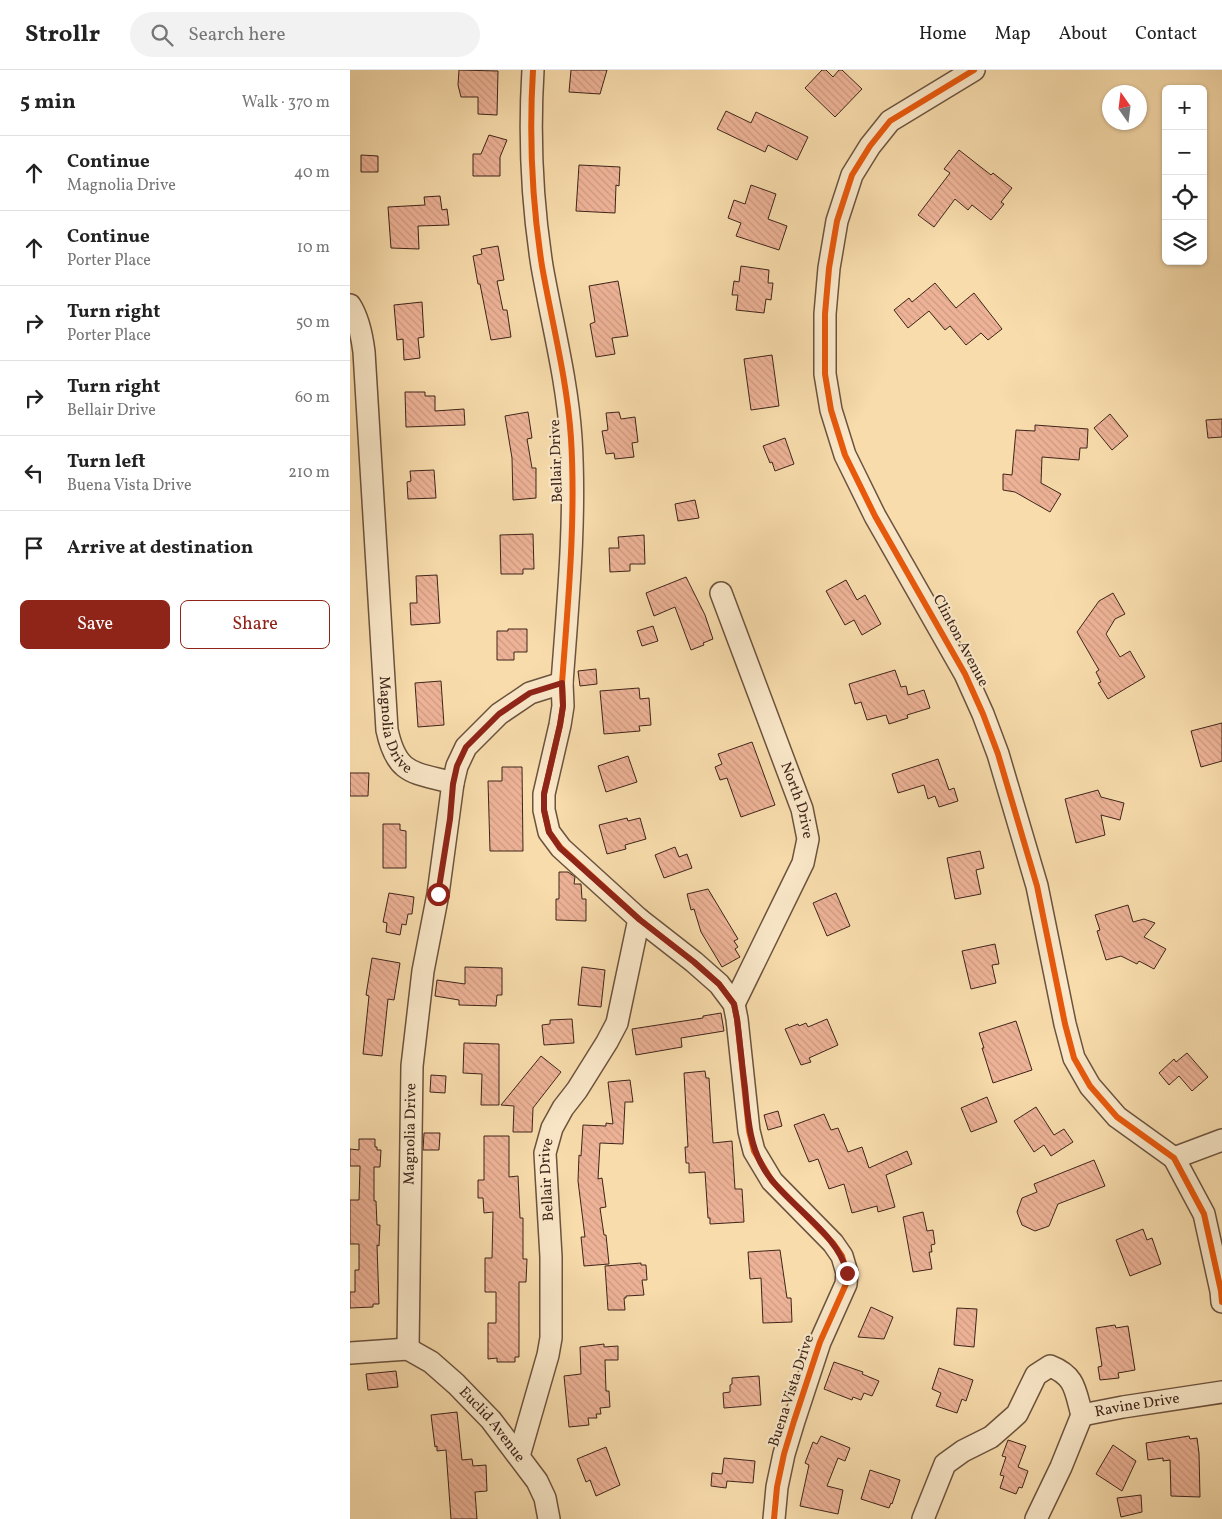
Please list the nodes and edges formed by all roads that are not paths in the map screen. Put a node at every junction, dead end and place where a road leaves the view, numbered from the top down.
1 (533, 70) edge
2 (974, 70) edge
3 (350, 305) edge
4 (720, 593) dead end
5 (562, 683) junction
6 (453, 784) junction
7 (560, 848) joint
8 (640, 920) junction
9 (734, 1004) junction
10 (1222, 1140) edge
11 (1174, 1158) junction
12 (1222, 1295) edge
13 (408, 1349) junction
14 (350, 1353) edge
15 (1222, 1392) edge
16 (1082, 1415) junction
17 (519, 1456) junction
18 (549, 1519) edge
19 (774, 1519) edge
20 (923, 1519) edge
21 (1036, 1519) edge

1 - 5 street, Bellair Drive
2 - 11 street, Clinton Avenue
3 - 6 street, Magnolia Drive
4 - 9 street, North Drive
5 - 6 street
5 - 7 street, Bellair Drive
6 - 13 street, Magnolia Drive
7 - 8 street, Buena Vista Drive
8 - 9 street, Buena Vista Drive
8 - 17 street, Bellair Drive
9 - 19 street, Buena Vista Drive
10 - 11 street
11 - 12 street, Clinton Avenue
13 - 14 street
13 - 17 street, Euclid Avenue
15 - 16 street, Ravine Drive
16 - 20 street, Ravine Drive
16 - 21 street
17 - 18 street, Euclid Avenue

